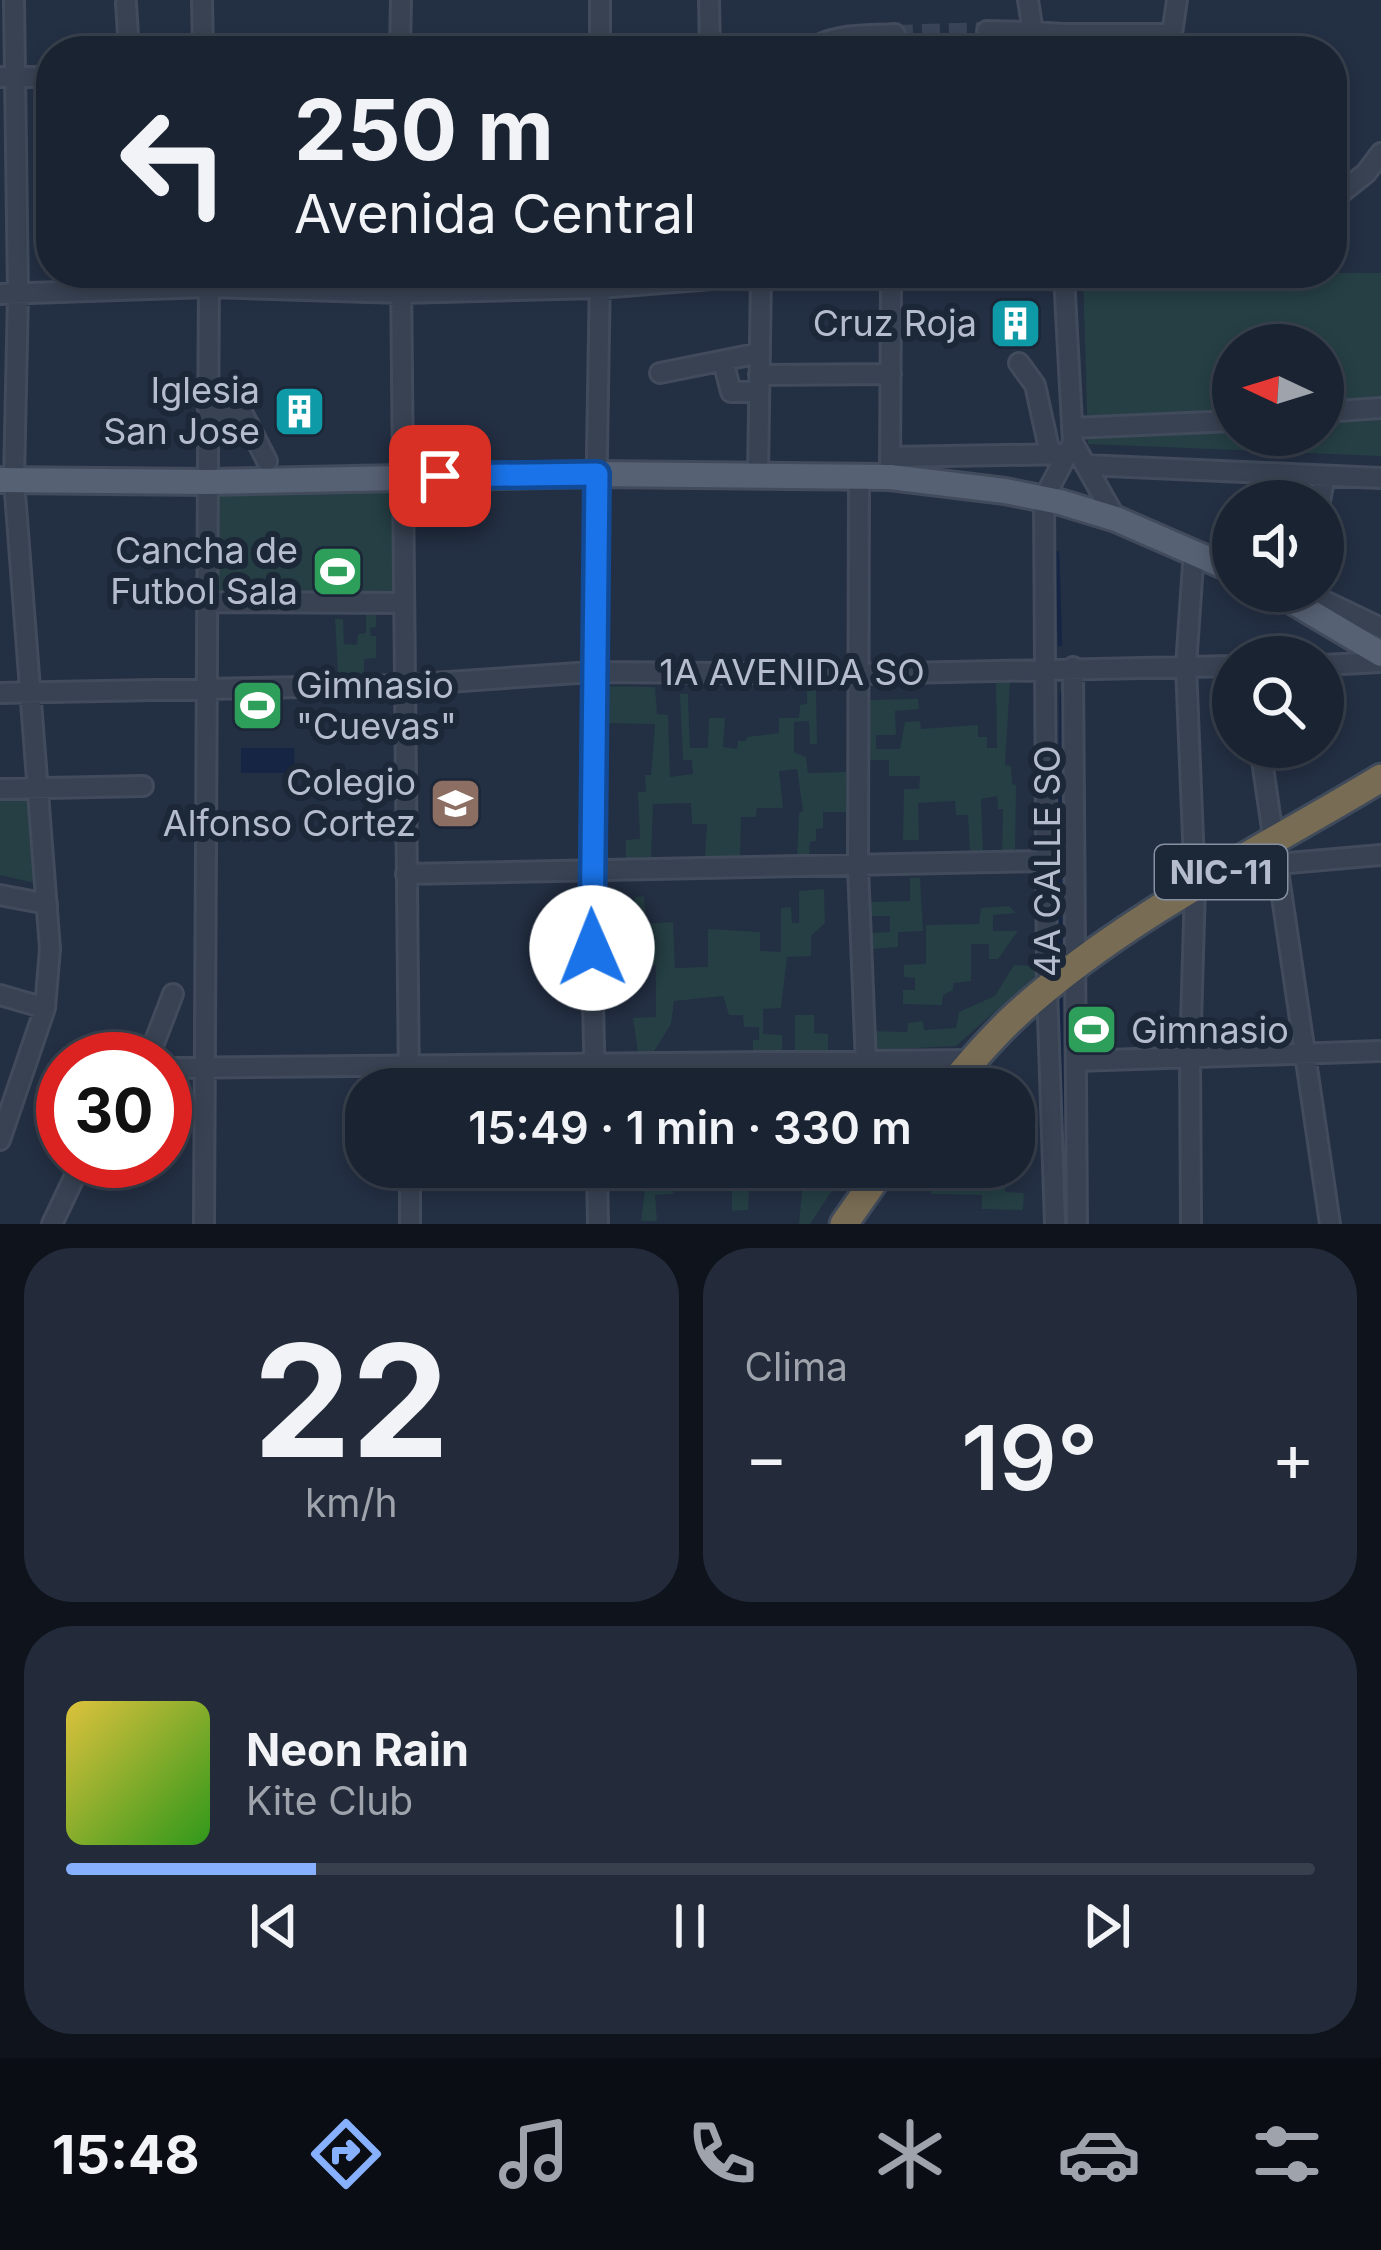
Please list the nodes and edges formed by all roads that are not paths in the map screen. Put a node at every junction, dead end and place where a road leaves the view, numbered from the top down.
1 (14, 0) edge
2 (202, 0) edge
3 (400, 0) edge
4 (600, 0) edge
5 (709, 0) edge
6 (1028, 0) edge
7 (1177, 0) edge
8 (126, 3) edge
9 (987, 31) tunnel mouth
10 (1034, 32) junction
11 (895, 34) tunnel mouth
12 (128, 36) edge
13 (203, 36) edge
14 (400, 36) edge
15 (599, 36) edge
16 (710, 36) edge
17 (870, 36) edge
18 (1046, 36) edge
19 (1173, 36) edge
20 (7, 78) edge
21 (1381, 153) edge
22 (1347, 188) edge
23 (95, 288) edge
24 (209, 288) edge
25 (401, 288) edge
26 (600, 288) edge
27 (761, 288) edge
28 (891, 288) edge
29 (1065, 288) edge
30 (9, 294) edge
31 (760, 353) junction
32 (723, 361) junction
33 (1018, 362) dead end
34 (660, 374) dead end
35 (891, 374) junction
36 (1070, 380) junction
37 (759, 384) junction
38 (1035, 385) junction
39 (1381, 407) edge
40 (208, 409) junction
41 (1344, 410) edge
42 (1212, 425) edge
43 (1070, 449) junction
44 (964, 456) junction
45 (267, 461) dead end
46 (890, 467) junction
47 (597, 474) junction
48 (758, 476) junction
49 (859, 476) junction
50 (1325, 476) junction
51 (401, 477) junction
52 (1381, 478) edge
53 (7, 480) edge
54 (1324, 480) edge
55 (208, 482) junction
56 (962, 485) junction
57 (1044, 498) junction
58 (1116, 519) junction
59 (1194, 550) junction
60 (1212, 559) edge
61 (208, 602) junction
62 (403, 603) junction
63 (1322, 612) edge
64 (1332, 612) edge
65 (1347, 623) junction
66 (1381, 628) edge
67 (1381, 658) edge
68 (1344, 662) edge
69 (1186, 666) junction
70 (1212, 666) edge
71 (1073, 667) junction
72 (1045, 668) junction
73 (592, 672) junction
74 (858, 674) junction
75 (404, 685) junction
76 (208, 688) junction
77 (0, 693) edge
78 (28, 693) junction
79 (1263, 768) edge
80 (1381, 778) edge
81 (143, 786) dead end
82 (36, 788) junction
83 (0, 789) edge
84 (1381, 794) edge
85 (1346, 799) junction
86 (1275, 853) junction
87 (1381, 855) edge
88 (1046, 861) junction
89 (858, 867) junction
90 (590, 871) junction
91 (406, 874) junction
92 (1195, 887) junction
93 (0, 895) edge
94 (47, 904) junction
95 (1061, 978) junction
96 (173, 994) dead end
97 (0, 995) edge
98 (45, 1008) junction
99 (158, 1032) edge
100 (1381, 1051) edge
101 (1304, 1054) junction
102 (1190, 1058) junction
103 (864, 1060) junction
104 (973, 1060) junction
105 (1076, 1061) junction
106 (595, 1065) junction
107 (409, 1066) junction
108 (192, 1067) edge
109 (205, 1067) junction
110 (865, 1068) edge
111 (966, 1068) edge
112 (7, 1100) edge
113 (0, 1140) edge
114 (69, 1188) edge
115 (410, 1188) edge
116 (597, 1188) edge
117 (870, 1188) edge
118 (52, 1224) edge
119 (204, 1224) edge
120 (410, 1224) edge
121 (598, 1224) edge
122 (844, 1224) edge
123 (1055, 1224) edge
124 (1077, 1224) edge
125 (1192, 1224) edge
126 (1330, 1224) edge

1 - 20 street
2 - 13 street
3 - 14 street
4 - 15 street
5 - 16 street
6 - 10 street
7 - 19 street
8 - 12 street
9 - 10 street
10 - 18 street
11 - 17 street
20 - 30 street
21 - 22 street
23 - 30 street
24 - 40 street
25 - 51 street
26 - 47 street
27 - 31 street
28 - 35 street
29 - 36 street
30 - 53 street
31 - 32 street
31 - 37 street
32 - 34 street
32 - 37 street
33 - 38 street
35 - 37 street
35 - 46 street
36 - 38 street
36 - 43 street
37 - 48 street
38 - 43 street
39 - 41 street
40 - 45 street
40 - 55 street
42 - 43 street
43 - 44 street
43 - 50 street
43 - 57 street
43 - 58 street
44 - 46 street
44 - 56 street
46 - 49 main road
46 - 56 main road
47 - 48 main road
47 - 51 main road
47 - 73 street
48 - 49 main road
49 - 74 street
50 - 52 street
50 - 54 street
51 - 55 main road
51 - 62 street
53 - 55 main road
53 - 78 street
55 - 61 street
56 - 57 main road
57 - 58 main road
57 - 72 street, 4A CALLE SO
58 - 59 main road
59 - 60 main road
59 - 69 street
61 - 62 street
61 - 76 street
62 - 75 street
63 - 65 main road
64 - 65 street
65 - 66 street
65 - 67 main road
67 - 68 street
69 - 70 street, 1A AVENIDA SO
69 - 71 street, 1A AVENIDA SO
69 - 92 street
71 - 72 street, 1A AVENIDA SO
71 - 95 street
72 - 74 street, 1A AVENIDA SO
72 - 88 street, 4A CALLE SO
73 - 74 street, 1A AVENIDA SO
73 - 75 street, 1A AVENIDA SO
73 - 90 street
74 - 89 street
75 - 76 street, 1A AVENIDA SO
75 - 91 street
76 - 78 street, 1A AVENIDA SO
76 - 109 street
77 - 78 street, 1A AVENIDA SO
78 - 82 street
79 - 86 street
80 - 85 highway, NIC-11
81 - 82 street
82 - 83 street
82 - 94 street
84 - 85 highway
85 - 86 highway, NIC-11
86 - 87 street
86 - 92 highway, NIC-11
86 - 101 street
88 - 89 street
88 - 95 street, 4A CALLE SO
89 - 90 street
89 - 103 street
90 - 91 street
90 - 106 street
91 - 107 street
92 - 95 highway, NIC-11
92 - 102 street
93 - 94 street
94 - 98 street
95 - 104 highway, NIC-11
95 - 105 street
95 - 123 street, 4A CALLE SO
96 - 99 street
97 - 98 street
98 - 112 street
100 - 101 street
101 - 102 street
101 - 126 street
102 - 105 street
102 - 125 street
103 - 104 street
103 - 106 street
103 - 110 street
104 - 111 highway, NIC-11
105 - 124 street
106 - 107 street
107 - 109 street
108 - 109 street
109 - 119 street
112 - 113 street
114 - 118 street
115 - 120 street
116 - 121 street
117 - 122 highway

